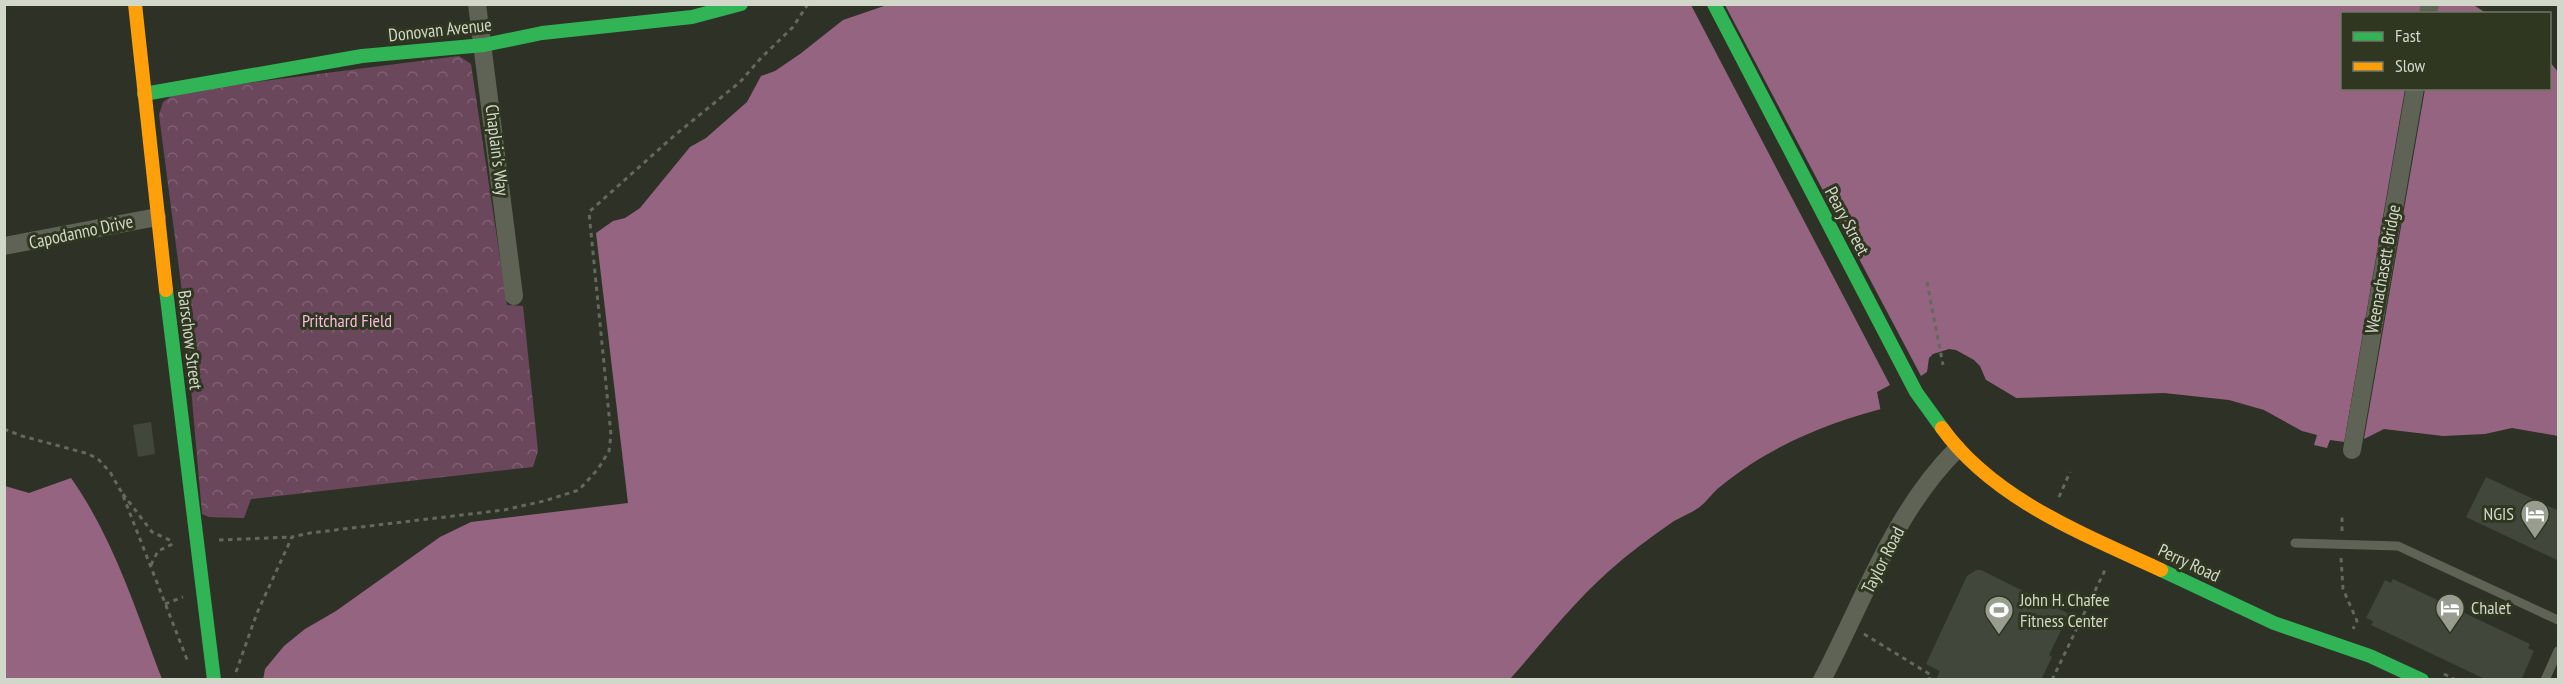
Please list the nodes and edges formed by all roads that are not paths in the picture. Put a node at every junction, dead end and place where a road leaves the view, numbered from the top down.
1 (135, 4) edge
2 (477, 4) edge
3 (741, 4) edge
4 (1714, 4) edge
5 (484, 45) junction
6 (2415, 90) edge
7 (144, 94) junction
8 (157, 217) junction
9 (4, 246) edge
10 (514, 296) dead end
11 (1957, 449) junction
12 (2352, 450) dead end
13 (2295, 543) dead end
14 (2559, 620) edge
15 (2559, 651) edge
16 (214, 680) edge
17 (1822, 680) edge
18 (2422, 680) edge
19 (2545, 680) edge

1 - 7 street, Barschow Street
2 - 5 street, Chaplain's Way
3 - 5 street, Donovan Avenue
4 - 11 street, Peary Street
5 - 7 street, Donovan Avenue
5 - 10 street, Chaplain's Way
6 - 12 street, Weenachasett Bridge
7 - 8 street, Barschow Street
8 - 9 street, Capodanno Drive
8 - 16 street, Barschow Street
11 - 17 street, Taylor Road
11 - 18 street, Perry Road
13 - 14 lane
15 - 19 lane

